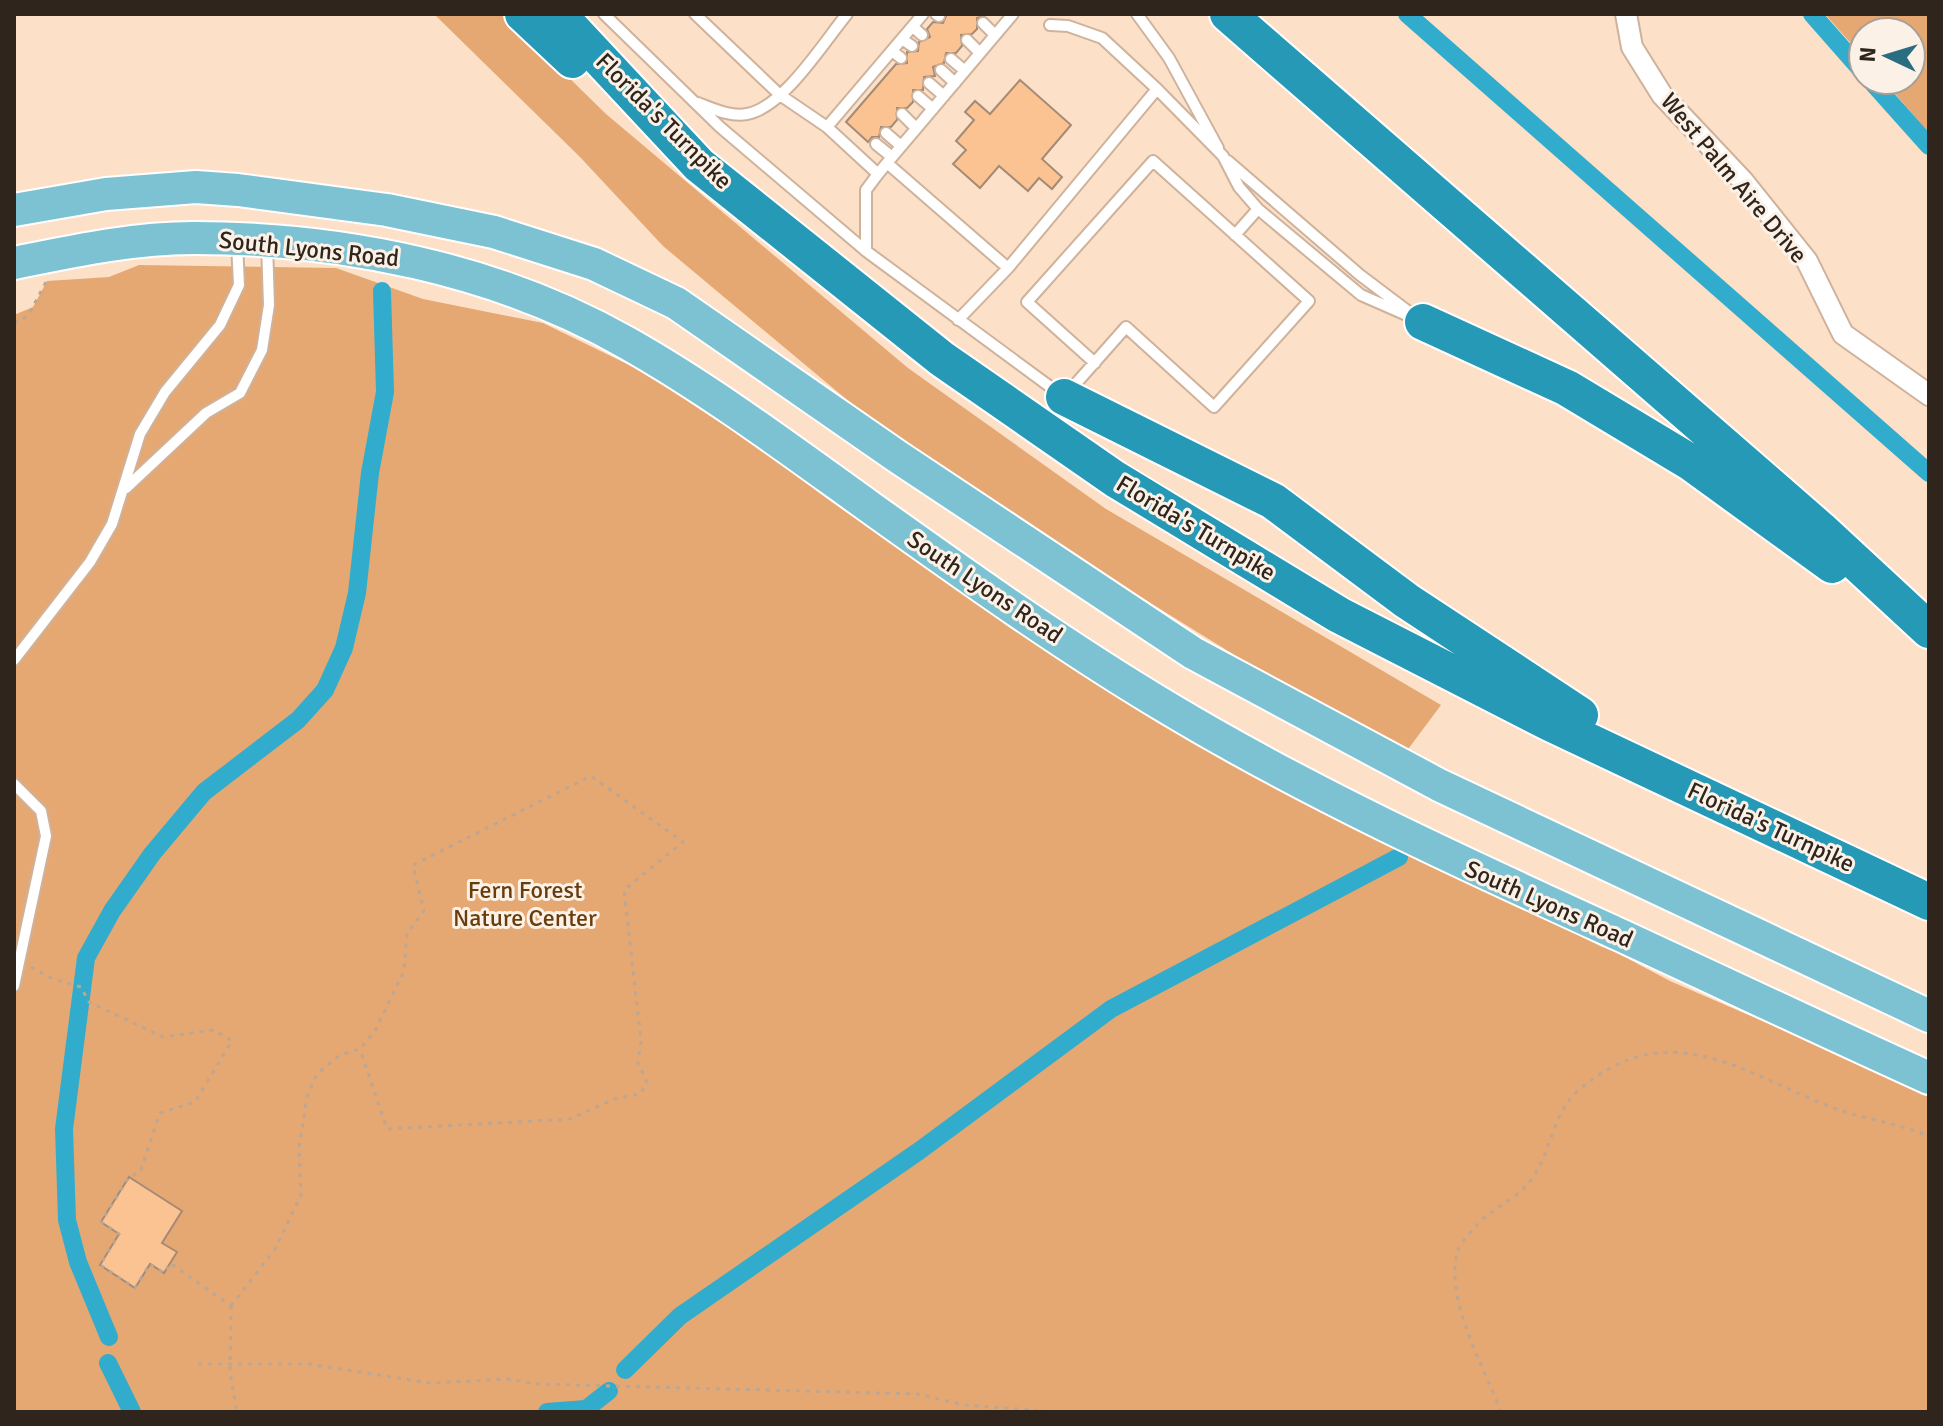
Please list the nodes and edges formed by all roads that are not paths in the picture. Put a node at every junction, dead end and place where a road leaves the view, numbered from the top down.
1 (523, 14) edge
2 (558, 14) edge
3 (604, 14) edge
4 (695, 14) edge
5 (847, 14) edge
6 (923, 14) edge
7 (1137, 14) edge
8 (1228, 14) edge
9 (1244, 14) edge
10 (1626, 14) edge
11 (1006, 16) edge
12 (983, 23) dead end
13 (1050, 25) dead end
14 (913, 27) junction
15 (922, 35) dead end
16 (995, 35) junction
17 (902, 39) junction
18 (967, 40) dead end
19 (912, 46) dead end
20 (1267, 46) junction
21 (892, 51) junction
22 (980, 53) junction
23 (901, 58) dead end
24 (951, 59) dead end
25 (941, 70) dead end
26 (965, 71) junction
27 (929, 83) dead end
28 (955, 83) junction
29 (1157, 89) junction
30 (780, 95) junction
31 (918, 96) dead end
32 (944, 96) junction
33 (693, 101) junction
34 (933, 109) junction
35 (902, 114) dead end
36 (827, 127) junction
37 (916, 128) junction
38 (886, 133) dead end
39 (876, 144) dead end
40 (901, 146) junction
41 (1223, 156) junction
42 (889, 160) junction
43 (699, 165) junction
44 (878, 174) junction
45 (254, 192) junction
46 (14, 208) edge
47 (1258, 209) junction
48 (1235, 235) junction
49 (252, 242) junction
50 (866, 251) junction
51 (14, 263) edge
52 (1008, 268) junction
53 (958, 320) junction
54 (1423, 322) junction
55 (1095, 363) junction
56 (1929, 395) edge
57 (1064, 397) junction
58 (125, 489) junction
59 (1919, 621) edge
60 (14, 660) edge
61 (1650, 770) junction
62 (14, 784) edge
63 (1929, 902) edge
64 (14, 986) edge
65 (1929, 1016) edge
66 (1929, 1078) edge

1 - 43 highway
2 - 43 highway, Florida's Turnpike
3 - 33 lane
4 - 30 lane
5 - 30 lane
6 - 14 lane
7 - 41 lane
8 - 20 highway
9 - 20 highway
10 - 56 street, West Palm Aire Drive
11 - 16 lane
12 - 16 lane
13 - 29 lane
14 - 15 lane
14 - 17 lane
16 - 22 lane
17 - 19 lane
17 - 21 lane
18 - 22 lane
20 - 59 highway
21 - 23 lane
21 - 36 lane
22 - 26 lane
24 - 26 lane
25 - 28 lane
26 - 28 lane
27 - 32 lane
28 - 32 lane
29 - 41 lane
29 - 52 lane
30 - 33 lane
30 - 36 lane
31 - 34 lane
32 - 34 lane
33 - 50 lane
34 - 37 lane
35 - 37 lane
36 - 44 lane
37 - 40 lane
38 - 40 lane
39 - 42 lane
40 - 42 lane
41 - 47 lane
41 - 54 lane
42 - 44 lane
42 - 52 lane
43 - 61 highway, Florida's Turnpike
44 - 50 lane
45 - 46 main road, South Lyons Road
45 - 49 main road
45 - 65 main road, South Lyons Road
47 - 48 lane
47 - 54 lane
48 - 55 lane
48 - 55 lane
49 - 51 main road, South Lyons Road
49 - 58 lane
49 - 58 lane
49 - 66 main road, South Lyons Road
50 - 53 lane
52 - 53 lane
53 - 57 lane
54 - 59 highway
55 - 57 lane
57 - 61 highway
58 - 60 lane
61 - 63 highway, Florida's Turnpike
62 - 64 lane

